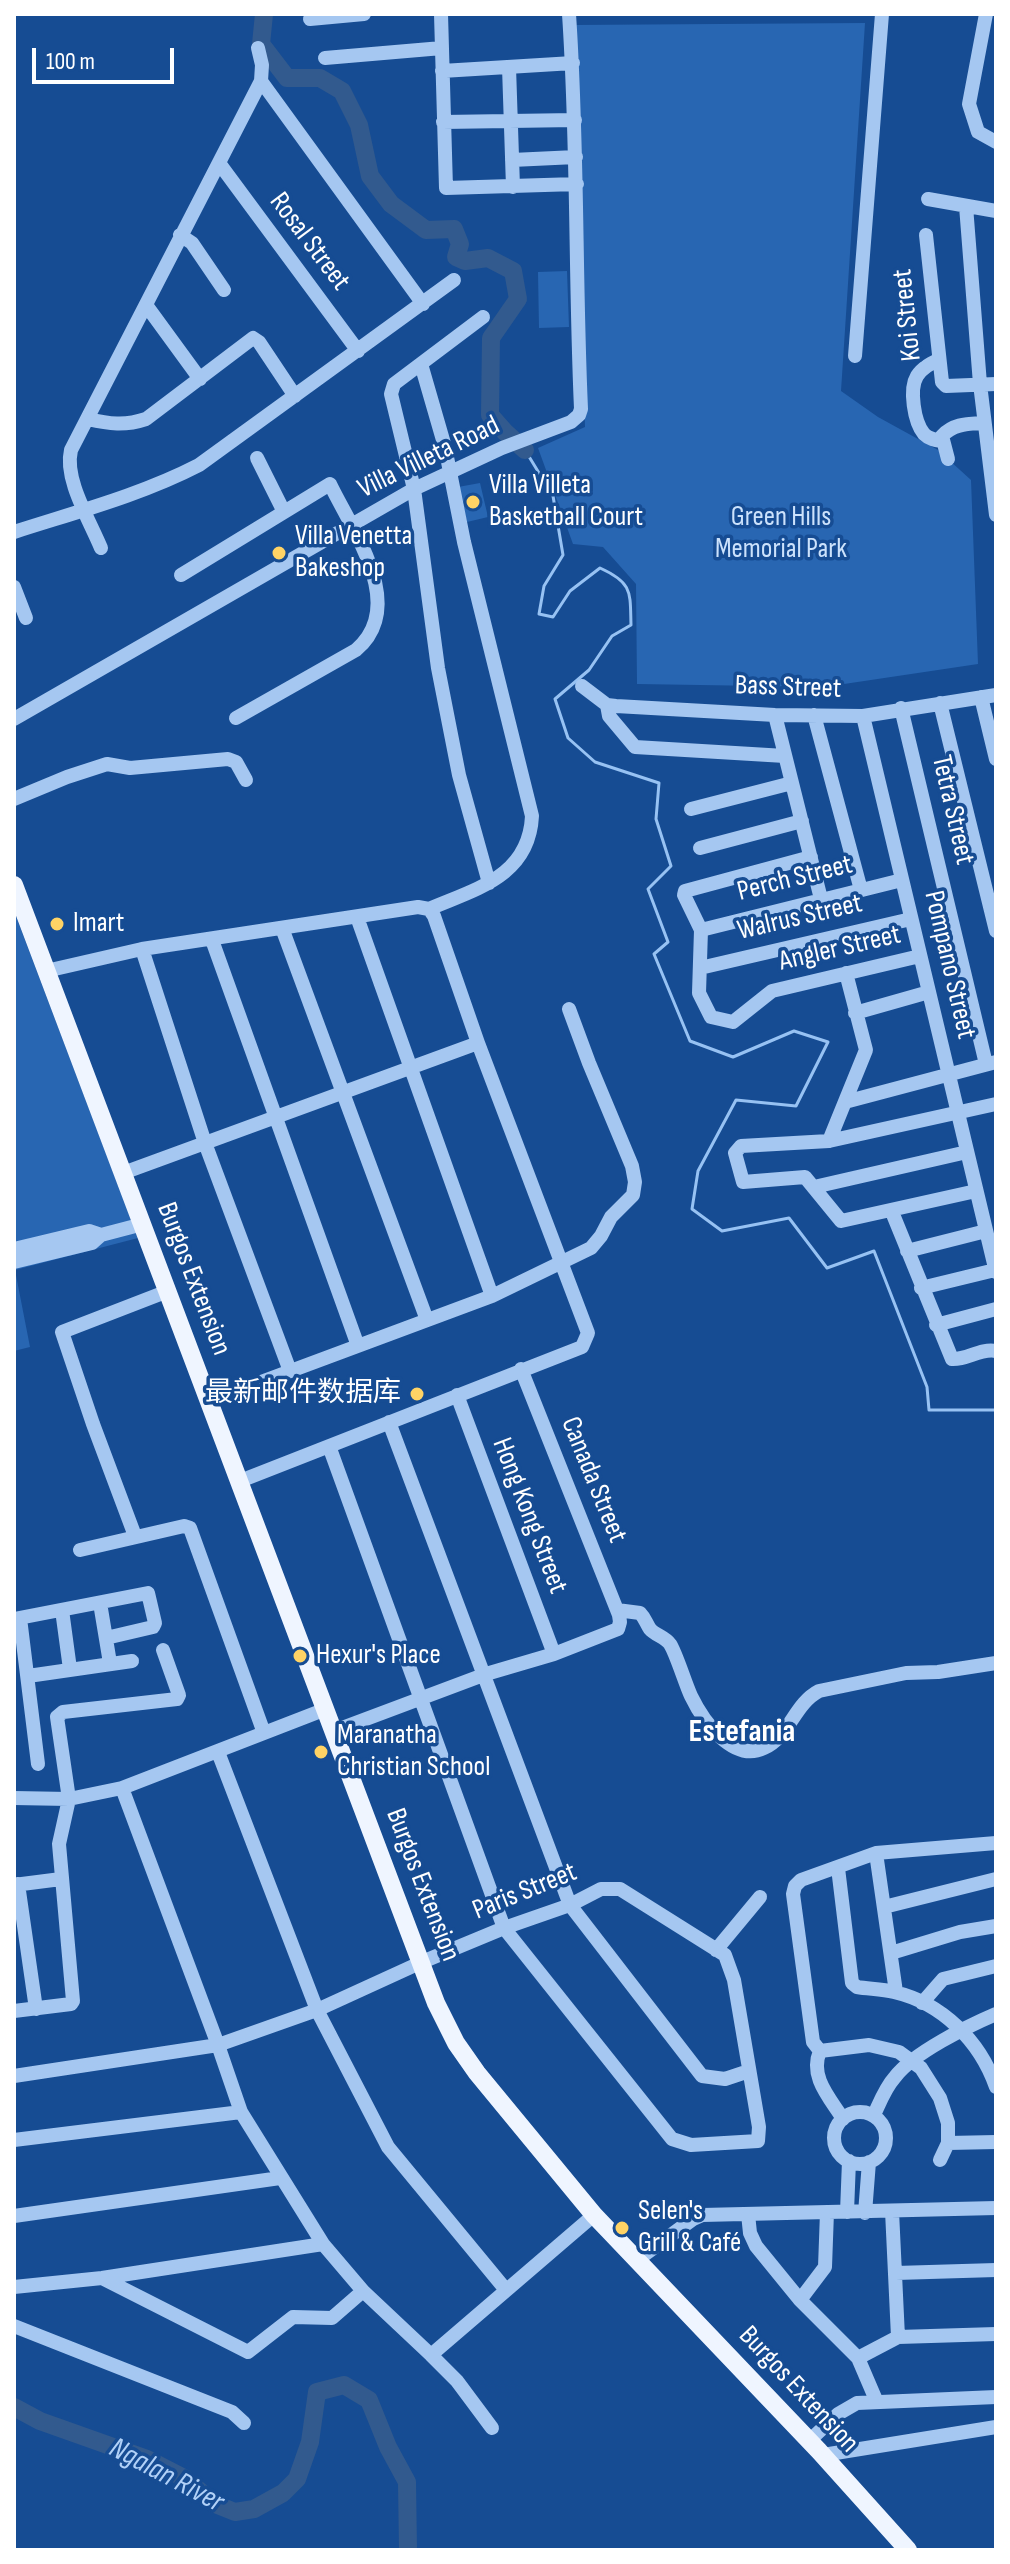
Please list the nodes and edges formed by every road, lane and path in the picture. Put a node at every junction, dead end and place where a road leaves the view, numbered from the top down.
1 (364, 14) edge
2 (441, 14) edge
3 (569, 14) edge
4 (882, 14) edge
5 (986, 14) edge
6 (310, 19) dead end
7 (258, 48) dead end
8 (442, 48) junction
9 (325, 58) dead end
10 (573, 63) junction
11 (509, 67) junction
12 (442, 71) junction
13 (261, 81) junction
14 (575, 120) junction
15 (511, 121) junction
16 (443, 122) junction
17 (996, 142) edge
18 (576, 157) junction
19 (512, 160) junction
20 (219, 163) junction
21 (577, 184) junction
22 (513, 187) junction
23 (928, 199) dead end
24 (966, 206) junction
25 (996, 211) edge
26 (180, 235) junction
27 (926, 235) dead end
28 (454, 280) dead end
29 (224, 290) dead end
30 (423, 304) junction
31 (146, 305) junction
32 (483, 317) dead end
33 (358, 351) junction
34 (855, 356) dead end
35 (938, 360) junction
36 (421, 364) junction
37 (200, 379) junction
38 (980, 384) junction
39 (996, 384) edge
40 (295, 396) junction
41 (88, 419) junction
42 (984, 423) junction
43 (942, 441) junction
44 (257, 458) dead end
45 (948, 459) dead end
46 (449, 472) junction
47 (414, 489) junction
48 (85, 509) junction
49 (284, 512) junction
50 (996, 515) edge
51 (350, 526) junction
52 (14, 532) edge
53 (101, 548) dead end
54 (181, 575) dead end
55 (14, 587) edge
56 (26, 618) dead end
57 (582, 686) dead end
58 (989, 696) edge
59 (940, 703) junction
60 (607, 705) junction
61 (901, 708) junction
62 (775, 715) junction
63 (814, 715) junction
64 (863, 716) junction
65 (236, 718) dead end
66 (14, 719) edge
67 (785, 756) junction
68 (996, 759) edge
69 (246, 780) dead end
70 (792, 783) junction
71 (14, 799) edge
72 (691, 809) dead end
73 (802, 821) junction
74 (700, 848) dead end
75 (811, 857) junction
76 (902, 880) junction
77 (489, 883) junction
78 (14, 885) edge
79 (861, 890) junction
80 (821, 899) junction
81 (429, 909) junction
82 (357, 917) junction
83 (911, 919) junction
84 (282, 928) junction
85 (701, 930) junction
86 (996, 931) edge
87 (212, 940) junction
88 (142, 949) junction
89 (920, 956) junction
90 (700, 968) junction
91 (46, 971) junction
92 (846, 973) junction
93 (929, 992) junction
94 (569, 1009) dead end
95 (855, 1013) junction
96 (478, 1043) junction
97 (991, 1063) edge
98 (410, 1068) junction
99 (948, 1074) junction
100 (343, 1092) junction
101 (845, 1102) junction
102 (996, 1104) edge
103 (958, 1114) junction
104 (275, 1117) junction
105 (829, 1141) junction
106 (205, 1143) junction
107 (967, 1152) junction
108 (123, 1173) junction
109 (814, 1187) junction
110 (976, 1191) junction
111 (892, 1212) junction
112 (143, 1224) junction
113 (986, 1231) junction
114 (101, 1235) junction
115 (14, 1249) edge
116 (907, 1251) junction
117 (562, 1261) junction
118 (14, 1262) edge
119 (996, 1271) edge
120 (921, 1288) junction
121 (168, 1291) junction
122 (492, 1296) junction
123 (996, 1309) edge
124 (427, 1320) junction
125 (936, 1325) junction
126 (358, 1346) junction
127 (996, 1351) edge
128 (521, 1369) junction
129 (290, 1371) junction
130 (457, 1395) junction
131 (210, 1401) junction
132 (389, 1422) junction
133 (329, 1446) junction
134 (240, 1481) junction
135 (135, 1536) junction
136 (80, 1550) dead end
137 (100, 1603) junction
138 (62, 1610) junction
139 (617, 1610) junction
140 (17, 1619) edge
141 (106, 1638) junction
142 (163, 1650) dead end
143 (554, 1654) junction
144 (132, 1661) dead end
145 (110, 1663) junction
146 (996, 1663) edge
147 (70, 1669) junction
148 (486, 1674) junction
149 (28, 1676) junction
150 (419, 1699) junction
151 (326, 1709) junction
152 (334, 1731) junction
153 (264, 1733) junction
154 (218, 1752) junction
155 (38, 1764) dead end
156 (122, 1788) junction
157 (14, 1798) edge
158 (69, 1799) junction
159 (996, 1843) edge
160 (876, 1853) junction
161 (838, 1868) junction
162 (61, 1879) junction
163 (996, 1879) edge
164 (16, 1885) edge
165 (760, 1897) dead end
166 (570, 1905) junction
167 (884, 1907) junction
168 (996, 1926) edge
169 (504, 1928) junction
170 (716, 1950) junction
171 (891, 1953) junction
172 (422, 1962) junction
173 (996, 1966) edge
174 (896, 1992) junction
175 (922, 2003) junction
176 (36, 2009) junction
177 (317, 2010) junction
178 (14, 2011) edge
179 (996, 2014) edge
180 (963, 2031) junction
181 (218, 2045) junction
182 (820, 2051) junction
183 (911, 2062) junction
184 (993, 2069) edge
185 (749, 2071) junction
186 (14, 2076) edge
187 (996, 2087) edge
188 (241, 2112) junction
189 (874, 2115) junction
190 (843, 2119) junction
191 (14, 2140) edge
192 (996, 2142) edge
193 (948, 2143) junction
194 (940, 2160) dead end
195 (849, 2161) junction
196 (869, 2162) junction
197 (280, 2178) junction
198 (996, 2208) edge
199 (892, 2211) junction
200 (827, 2212) junction
201 (847, 2212) junction
202 (865, 2213) junction
203 (748, 2214) junction
204 (594, 2215) junction
205 (14, 2216) edge
206 (323, 2244) junction
207 (637, 2260) junction
208 (996, 2270) edge
209 (896, 2273) junction
210 (102, 2278) junction
211 (14, 2287) edge
212 (506, 2290) junction
213 (363, 2291) junction
214 (800, 2300) junction
215 (14, 2326) edge
216 (996, 2334) edge
217 (898, 2337) junction
218 (431, 2355) junction
219 (858, 2358) junction
220 (996, 2397) edge
221 (876, 2400) junction
222 (244, 2423) dead end
223 (996, 2427) edge
224 (492, 2428) dead end
225 (809, 2441) junction
226 (823, 2455) junction
227 (908, 2550) edge

1 - 6 street
2 - 8 street
3 - 10 street, Villa Villeta Road
4 - 34 street
5 - 17 street
7 - 13 street
8 - 9 street
8 - 12 street
10 - 11 street
10 - 14 street, Villa Villeta Road
11 - 12 street
11 - 15 street
12 - 16 street
13 - 20 street
13 - 30 street
14 - 15 street
14 - 18 street, Villa Villeta Road
15 - 16 street
15 - 19 street
16 - 22 street
18 - 19 street
18 - 21 street, Villa Villeta Road
19 - 22 street
20 - 26 street
20 - 33 street, Rosal Street
21 - 22 street
21 - 46 street, Villa Villeta Road
23 - 24 street
24 - 25 street
24 - 38 street
26 - 29 street
26 - 31 street
27 - 35 street, Koi Street
28 - 30 street
30 - 33 street
31 - 37 street
31 - 41 street
32 - 36 street
33 - 40 street
35 - 38 street, Koi Street
35 - 43 street
36 - 46 street
36 - 47 street
37 - 40 street
37 - 41 street
38 - 39 street, Koi Street
38 - 42 street
40 - 48 street
41 - 48 street
42 - 43 street
42 - 50 street
43 - 45 street
44 - 49 street
46 - 47 street, Villa Villeta Road
46 - 77 street
47 - 51 street, Villa Villeta Road
47 - 77 street
48 - 52 street
48 - 53 street
49 - 51 street
49 - 54 street
51 - 65 street
51 - 66 street, Villa Villeta Road
55 - 56 street
57 - 60 street
58 - 59 street, Bass Street
58 - 68 street
59 - 61 street, Bass Street
59 - 86 street
60 - 62 street, Bass Street
60 - 67 street
61 - 64 street, Bass Street
61 - 97 street, Tetra Street
62 - 63 street, Bass Street
62 - 67 street
63 - 64 street, Bass Street
63 - 79 street
64 - 76 street, Pompano Street
67 - 70 street
69 - 71 street
70 - 72 street
70 - 73 street
73 - 74 street
73 - 75 street
75 - 80 street
75 - 85 street
76 - 79 street, Perch Street
76 - 83 street, Pompano Street
77 - 81 street
78 - 91 main road, Burgos Extension
79 - 80 street, Perch Street
80 - 85 street, Perch Street
81 - 82 street
81 - 96 street
82 - 84 street
82 - 98 street
83 - 89 street, Pompano Street
83 - 90 street, Walrus Street
84 - 87 street
84 - 100 street
85 - 90 street
87 - 88 street
87 - 104 street
88 - 91 street
88 - 106 street
89 - 92 street, Angler Street
89 - 93 street, Pompano Street
90 - 92 street, Angler Street
91 - 108 main road, Burgos Extension
92 - 95 street
93 - 95 street
93 - 99 street, Pompano Street
94 - 117 street
95 - 101 street
96 - 98 street
96 - 117 street
97 - 99 street
98 - 100 street
98 - 122 street
99 - 101 street
99 - 103 street, Pompano Street
100 - 104 street
100 - 124 street
101 - 105 street
102 - 103 street
103 - 105 street
103 - 107 street, Pompano Street
104 - 106 street
104 - 126 street
105 - 109 street
106 - 108 street
106 - 129 street
107 - 109 street
107 - 110 street, Pompano Street
108 - 112 main road, Burgos Extension
109 - 111 street
110 - 111 street
110 - 113 street, Pompano Street
111 - 116 street
112 - 114 street
112 - 121 main road, Burgos Extension
113 - 116 street
113 - 119 street, Pompano Street
114 - 115 street
114 - 118 street
116 - 120 street
117 - 122 street
117 - 128 street
119 - 120 street
120 - 125 street
121 - 131 main road, Burgos Extension
121 - 135 street
122 - 124 street
123 - 125 street
124 - 126 street
125 - 127 street
126 - 129 street
128 - 130 street
128 - 139 street, Canada Street
129 - 131 street
130 - 132 street
130 - 143 street, Hong Kong Street
131 - 134 main road, Burgos Extension
132 - 133 street
132 - 148 street
133 - 134 street
133 - 150 street
134 - 151 main road, Burgos Extension
135 - 136 street
135 - 153 street
137 - 138 street
137 - 141 street
137 - 141 street
138 - 140 street
138 - 147 street
139 - 143 street
139 - 146 street
140 - 149 street
141 - 145 street
142 - 158 street
143 - 148 street
144 - 145 street
145 - 147 street
147 - 149 street
148 - 150 street
148 - 166 street
149 - 155 street
150 - 152 street
150 - 169 street
151 - 152 main road, Burgos Extension
151 - 153 street
152 - 172 main road, Burgos Extension
153 - 154 street
154 - 156 street
154 - 177 street
156 - 158 street
156 - 181 street
157 - 158 street
158 - 162 street
159 - 160 street
160 - 161 street
160 - 167 street
161 - 174 street
161 - 182 street
162 - 164 street
162 - 176 street
163 - 167 street
164 - 176 street
165 - 170 street
166 - 169 street, Paris Street
166 - 170 street, Paris Street
166 - 185 street
167 - 171 street
168 - 171 street
169 - 172 street, Paris Street
169 - 185 street, Paris Street
170 - 185 street, Paris Street
171 - 174 street
172 - 177 street, Paris Street
172 - 204 main road, Burgos Extension
173 - 175 street
174 - 175 street
175 - 180 street
176 - 178 street
177 - 181 street, Paris Street
177 - 212 street
179 - 180 street
180 - 183 street
180 - 184 street
181 - 186 street, Paris Street
181 - 188 street
182 - 183 street
182 - 190 street
183 - 189 street
183 - 193 street
184 - 187 street
188 - 191 street
188 - 197 street
189 - 190 street
189 - 196 street
190 - 195 street
192 - 193 street
193 - 194 street
195 - 196 street
195 - 201 street
196 - 202 street
197 - 205 street
197 - 206 street
198 - 199 street
199 - 202 street
199 - 209 street
200 - 201 street
200 - 203 street
200 - 214 street
201 - 202 street
203 - 207 street
203 - 214 street
204 - 207 main road, Burgos Extension
204 - 212 street
206 - 210 street
206 - 213 street
207 - 225 main road, Burgos Extension
208 - 209 street
209 - 217 street
210 - 211 street
210 - 213 street
212 - 218 street
213 - 218 street
214 - 219 street
215 - 222 street
216 - 217 street
217 - 219 street
218 - 224 street
219 - 221 street
220 - 221 street
221 - 225 street
223 - 226 street
225 - 226 main road, Burgos Extension
226 - 227 main road, Burgos Extension

